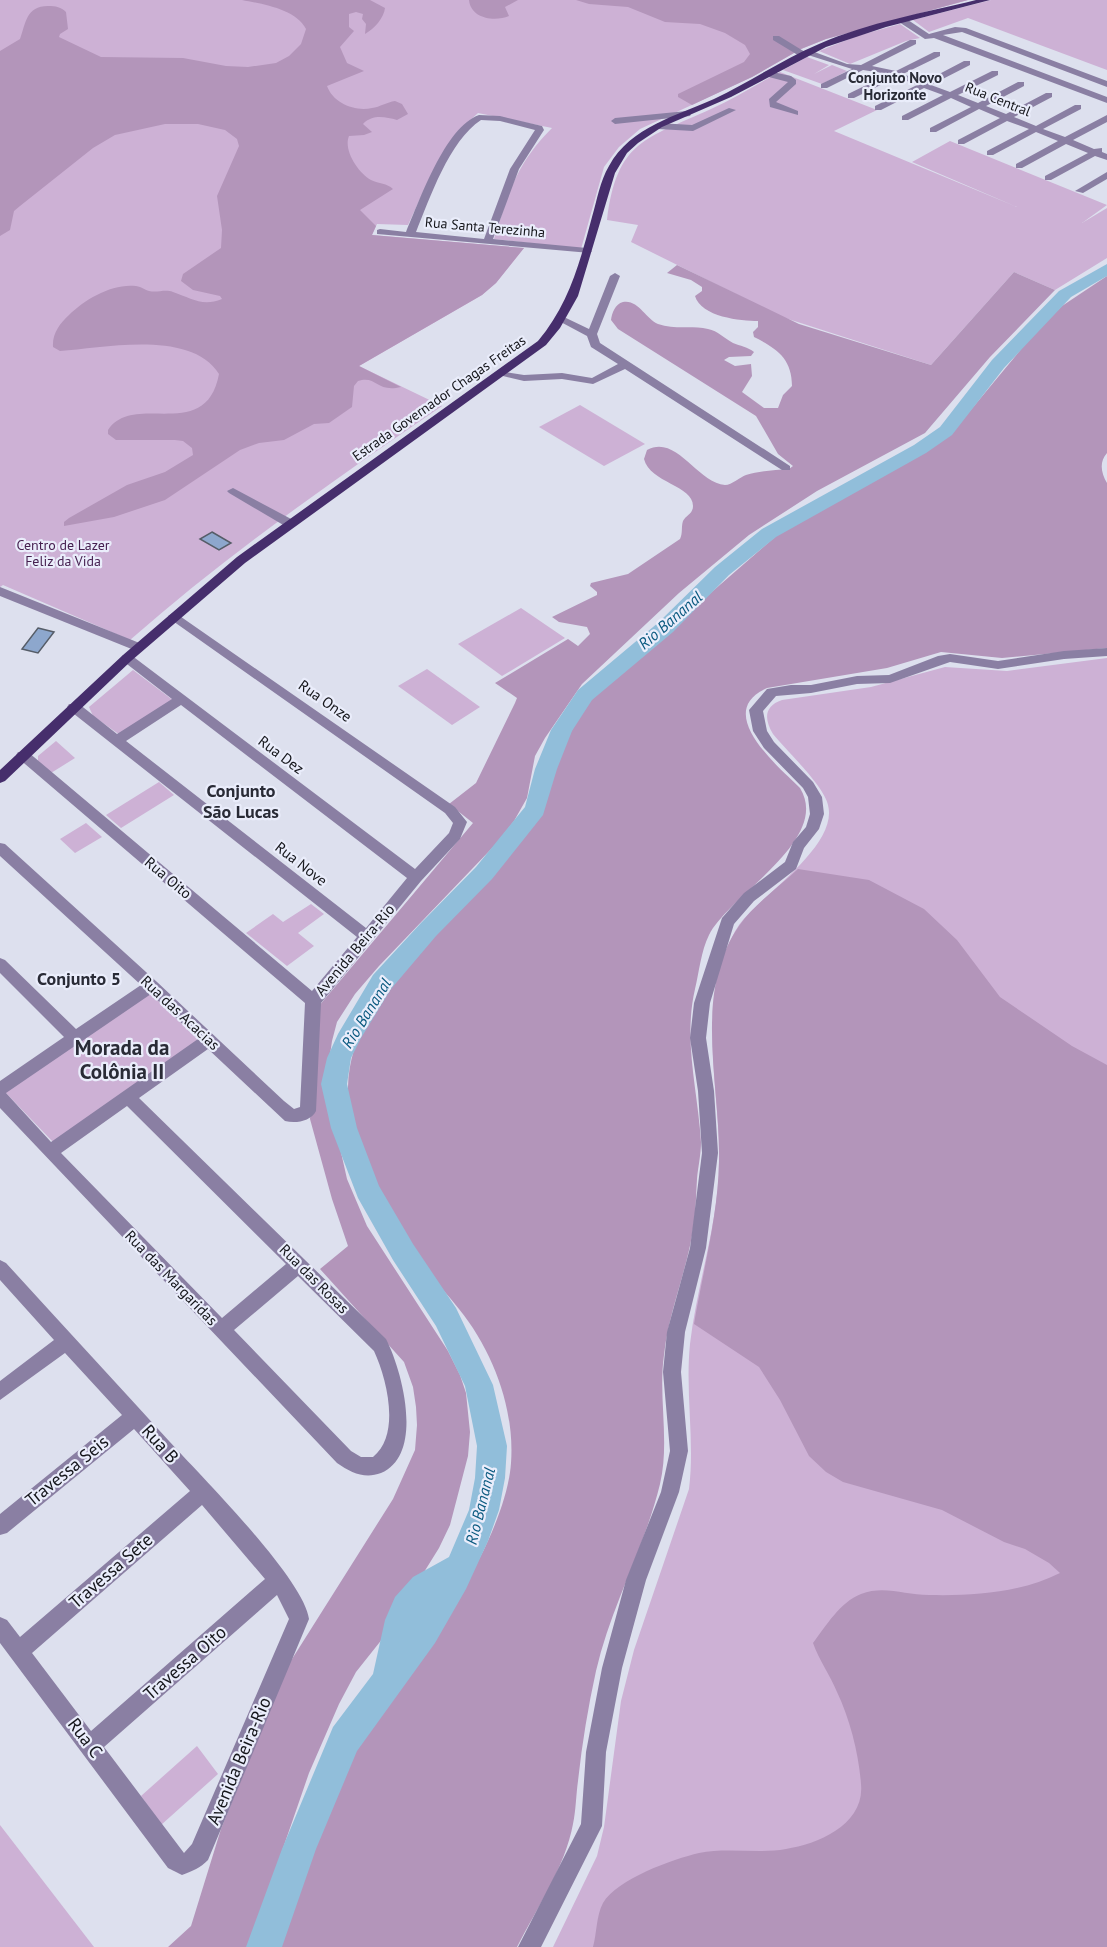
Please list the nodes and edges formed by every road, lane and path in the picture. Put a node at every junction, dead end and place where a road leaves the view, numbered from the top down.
1 (986, 0) edge
2 (902, 21) junction
3 (937, 36) junction
4 (776, 38) dead end
5 (913, 42) dead end
6 (806, 54) junction
7 (937, 54) dead end
8 (1048, 62) junction
9 (967, 63) dead end
10 (861, 67) junction
11 (1030, 71) junction
12 (896, 73) junction
13 (768, 74) junction
14 (995, 74) dead end
15 (925, 84) junction
16 (1021, 84) dead end
17 (1107, 84) edge
18 (824, 86) dead end
19 (1107, 89) edge
20 (952, 94) junction
21 (1049, 95) dead end
22 (1095, 95) junction
23 (851, 96) dead end
24 (1107, 100) edge
25 (979, 106) junction
26 (1078, 107) dead end
27 (878, 108) dead end
28 (732, 110) dead end
29 (795, 113) dead end
30 (687, 114) junction
31 (1006, 117) junction
32 (905, 118) dead end
33 (1107, 118) edge
34 (615, 121) dead end
35 (658, 126) junction
36 (1036, 129) junction
37 (933, 130) dead end
38 (1064, 140) junction
39 (961, 142) dead end
40 (1107, 146) edge
41 (990, 153) dead end
42 (1095, 153) junction
43 (1107, 157) edge
44 (1019, 166) dead end
45 (1107, 175) edge
46 (1048, 178) dead end
47 (1080, 191) dead end
48 (380, 232) dead end
49 (410, 234) junction
50 (488, 240) junction
51 (587, 251) junction
52 (615, 276) dead end
53 (562, 320) junction
54 (592, 334) junction
55 (627, 364) junction
56 (503, 373) junction
57 (786, 468) dead end
58 (233, 491) dead end
59 (289, 524) junction
60 (0, 591) edge
61 (174, 616) junction
62 (138, 647) junction
63 (1107, 652) edge
64 (127, 658) junction
65 (180, 700) junction
66 (74, 707) junction
67 (118, 740) junction
68 (23, 755) junction
69 (0, 778) edge
70 (455, 816) joint
71 (0, 848) edge
72 (416, 877) junction
73 (366, 936) junction
74 (0, 964) edge
75 (152, 986) junction
76 (313, 1001) junction
77 (74, 1037) junction
78 (209, 1041) junction
79 (0, 1089) edge
80 (128, 1096) junction
81 (0, 1097) edge
82 (309, 1109) joint
83 (50, 1152) junction
84 (299, 1264) junction
85 (2, 1273) edge
86 (221, 1330) junction
87 (66, 1342) junction
88 (0, 1392) edge
89 (135, 1416) junction
90 (344, 1457) joint
91 (203, 1492) junction
92 (0, 1526) edge
93 (279, 1580) junction
94 (0, 1627) edge
95 (294, 1631) joint
96 (19, 1651) junction
97 (91, 1745) junction
98 (168, 1850) joint
99 (529, 1947) edge

1 - 2 main road, Estrada Governador Chagas Freitas
2 - 3 street
2 - 6 main road, Estrada Governador Chagas Freitas
3 - 8 street
3 - 11 street
4 - 6 street, Rua Central
5 - 10 street
6 - 10 street, Rua Central
6 - 13 main road, Estrada Governador Chagas Freitas
7 - 12 street
8 - 11 street
8 - 17 street
9 - 15 street
10 - 12 street, Rua Central
10 - 18 street
11 - 22 street
12 - 15 street, Rua Central
12 - 23 street
13 - 29 street
13 - 30 main road, Estrada Governador Chagas Freitas
14 - 20 street
15 - 20 street, Rua Central
15 - 27 street
16 - 25 street
19 - 22 street
20 - 25 street, Rua Central
20 - 32 street
21 - 31 street
22 - 24 street
25 - 31 street, Rua Central
25 - 37 street
26 - 36 street
28 - 35 street
30 - 34 street
30 - 35 main road, Estrada Governador Chagas Freitas
31 - 36 street, Rua Central
31 - 39 street
33 - 38 street
35 - 51 main road, Estrada Governador Chagas Freitas
36 - 38 street, Rua Central
36 - 41 street
38 - 42 street, Rua Central
38 - 44 street
40 - 42 street
42 - 43 street, Rua Central
42 - 46 street
45 - 47 street
48 - 49 street, Rua Santa Terezinha
49 - 50 street, Rua Santa Terezinha
49 - 50 street
50 - 51 street, Rua Santa Terezinha
51 - 53 main road, Estrada Governador Chagas Freitas
52 - 54 street
53 - 54 street
53 - 56 main road, Estrada Governador Chagas Freitas
54 - 55 street
55 - 56 street
55 - 57 street
56 - 59 main road, Estrada Governador Chagas Freitas
58 - 59 street
59 - 61 main road, Estrada Governador Chagas Freitas
60 - 62 street
61 - 62 main road, Estrada Governador Chagas Freitas
61 - 70 street, Rua Onze
62 - 64 main road, Estrada Governador Chagas Freitas
63 - 99 street
64 - 65 street, Rua Dez
64 - 66 main road, Estrada Governador Chagas Freitas
65 - 67 street
65 - 72 street, Rua Dez
66 - 67 street, Rua Nove
66 - 68 main road, Estrada Governador Chagas Freitas
67 - 73 street, Rua Nove
68 - 69 main road, Estrada Governador Chagas Freitas
68 - 76 street, Rua Oito
70 - 72 street, Avenida Beira-Rio
71 - 75 street, Rua das Acacias
72 - 73 street, Avenida Beira-Rio
73 - 76 street, Avenida Beira-Rio
74 - 77 street
75 - 77 street
75 - 78 street, Rua das Acacias
76 - 82 street, Avenida Beira-Rio
77 - 79 street
78 - 80 street
78 - 82 street, Rua das Acacias
80 - 83 street
80 - 84 street, Rua das Rosas
81 - 83 street, Rua das Margaridas
83 - 86 street, Rua das Margaridas
84 - 86 street
84 - 90 street, Rua das Rosas
85 - 87 street, Rua B
86 - 90 street, Rua das Margaridas
87 - 88 street
87 - 89 street, Rua B
89 - 91 street, Rua B
89 - 92 street, Travessa Seis
91 - 93 street, Rua B
91 - 96 street, Travessa Sete
93 - 95 street, Rua B
93 - 97 street, Travessa Oito
94 - 96 street, Rua C
95 - 98 street, Avenida Beira-Rio
96 - 97 street, Rua C
97 - 98 street, Rua C

